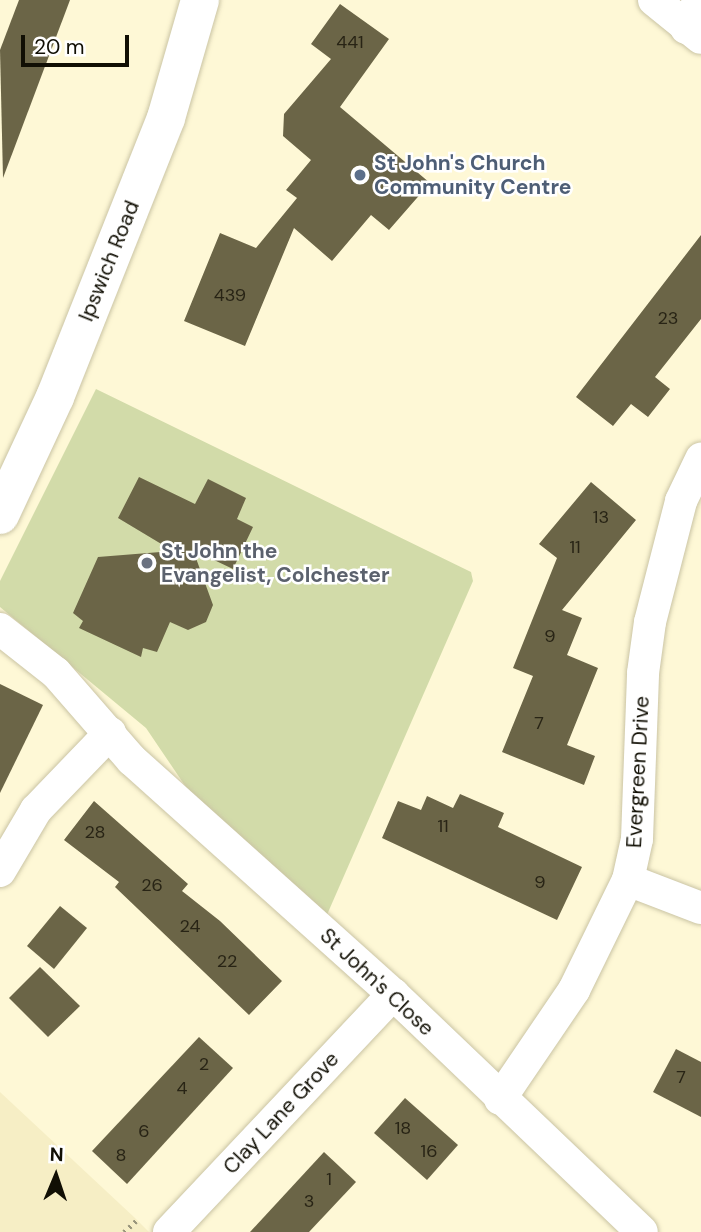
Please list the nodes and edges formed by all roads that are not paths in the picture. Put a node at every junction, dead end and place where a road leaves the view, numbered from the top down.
1 (200, 0) edge
2 (654, 0) edge
3 (695, 22) edge
4 (701, 459) edge
5 (0, 514) edge
6 (0, 629) edge
7 (110, 733) junction
8 (0, 871) edge
9 (628, 880) junction
10 (701, 908) edge
11 (393, 994) junction
12 (500, 1099) junction
13 (169, 1232) edge
14 (642, 1232) edge

1 - 5 main road, Ipswich Road
2 - 3 street
4 - 9 street, Evergreen Drive
6 - 7 street, St John's Close
7 - 8 street
7 - 11 street, St John's Close
9 - 10 street
9 - 12 street, Evergreen Drive
11 - 12 street, St John's Close
11 - 13 street, Clay Lane Grove
12 - 14 street, St John's Close

